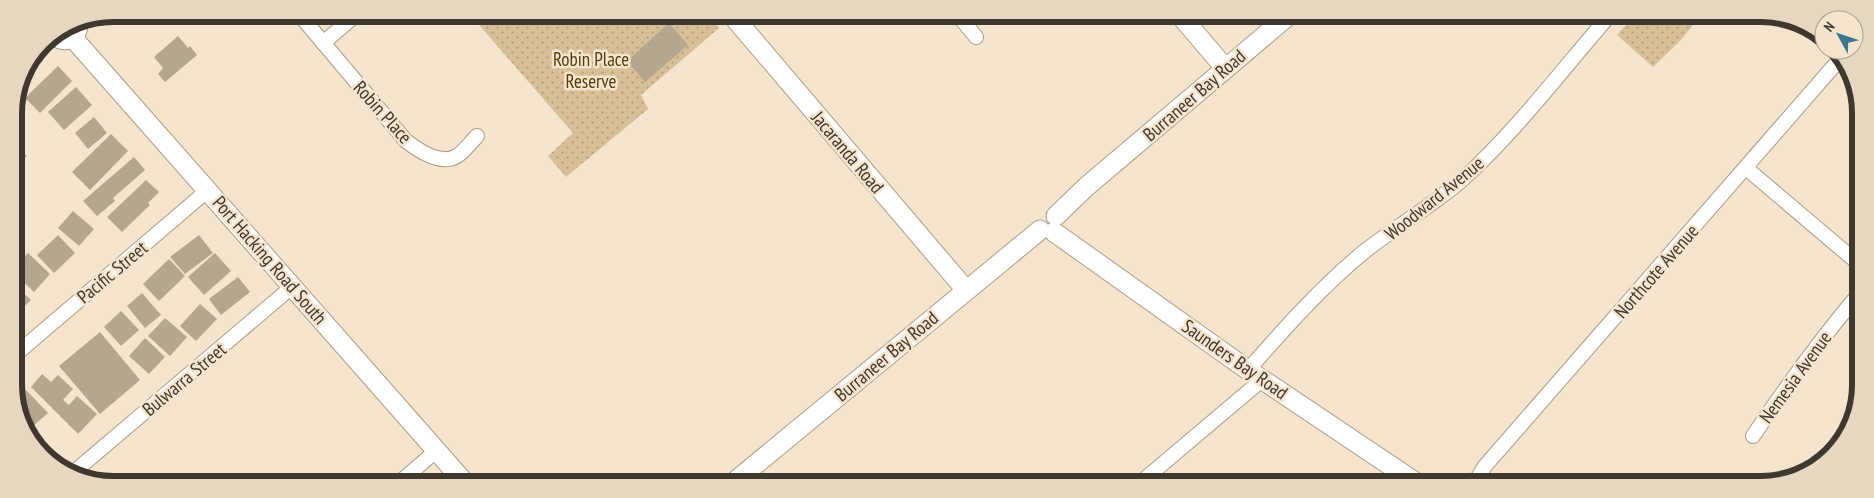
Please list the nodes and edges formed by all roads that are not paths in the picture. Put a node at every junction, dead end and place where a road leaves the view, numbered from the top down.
1 (306, 22) edge
2 (348, 22) edge
3 (738, 22) edge
4 (964, 22) edge
5 (1186, 22) edge
6 (1281, 22) edge
7 (1604, 22) edge
8 (76, 31) edge
9 (73, 32) edge
10 (976, 37) dead end
11 (60, 40) edge
12 (323, 43) junction
13 (1836, 63) edge
14 (1225, 68) junction
15 (477, 136) dead end
16 (1746, 168) junction
17 (208, 190) junction
18 (1050, 226) junction
19 (1852, 259) edge
20 (293, 286) junction
21 (966, 290) junction
22 (1852, 302) edge
23 (22, 348) edge
24 (1256, 374) junction
25 (1753, 436) dead end
26 (437, 450) junction
27 (78, 469) edge
28 (1148, 475) edge
29 (1405, 475) edge
30 (1479, 475) edge
31 (407, 476) edge
32 (459, 476) edge
33 (742, 476) edge

1 - 12 street, Robin Place
2 - 12 street
3 - 21 street, Jacaranda Road
4 - 10 street
5 - 14 street
6 - 14 street, Burraneer Bay Road
7 - 24 street, Woodward Avenue
8 - 17 street, Port Hacking Road South
9 - 11 street
12 - 15 street, Robin Place
13 - 16 street, Northcote Avenue
14 - 18 street, Burraneer Bay Road
16 - 19 street
16 - 30 street, Northcote Avenue
17 - 20 street, Port Hacking Road South
17 - 23 street, Pacific Street
18 - 21 street, Burraneer Bay Road
18 - 24 street, Saunders Bay Road
20 - 26 street, Port Hacking Road South
20 - 27 street, Bulwarra Street
21 - 33 street, Burraneer Bay Road
22 - 25 street, Nemesia Avenue
24 - 28 street, Woodward Avenue
24 - 29 street, Saunders Bay Road
26 - 31 street
26 - 32 street, Port Hacking Road South

